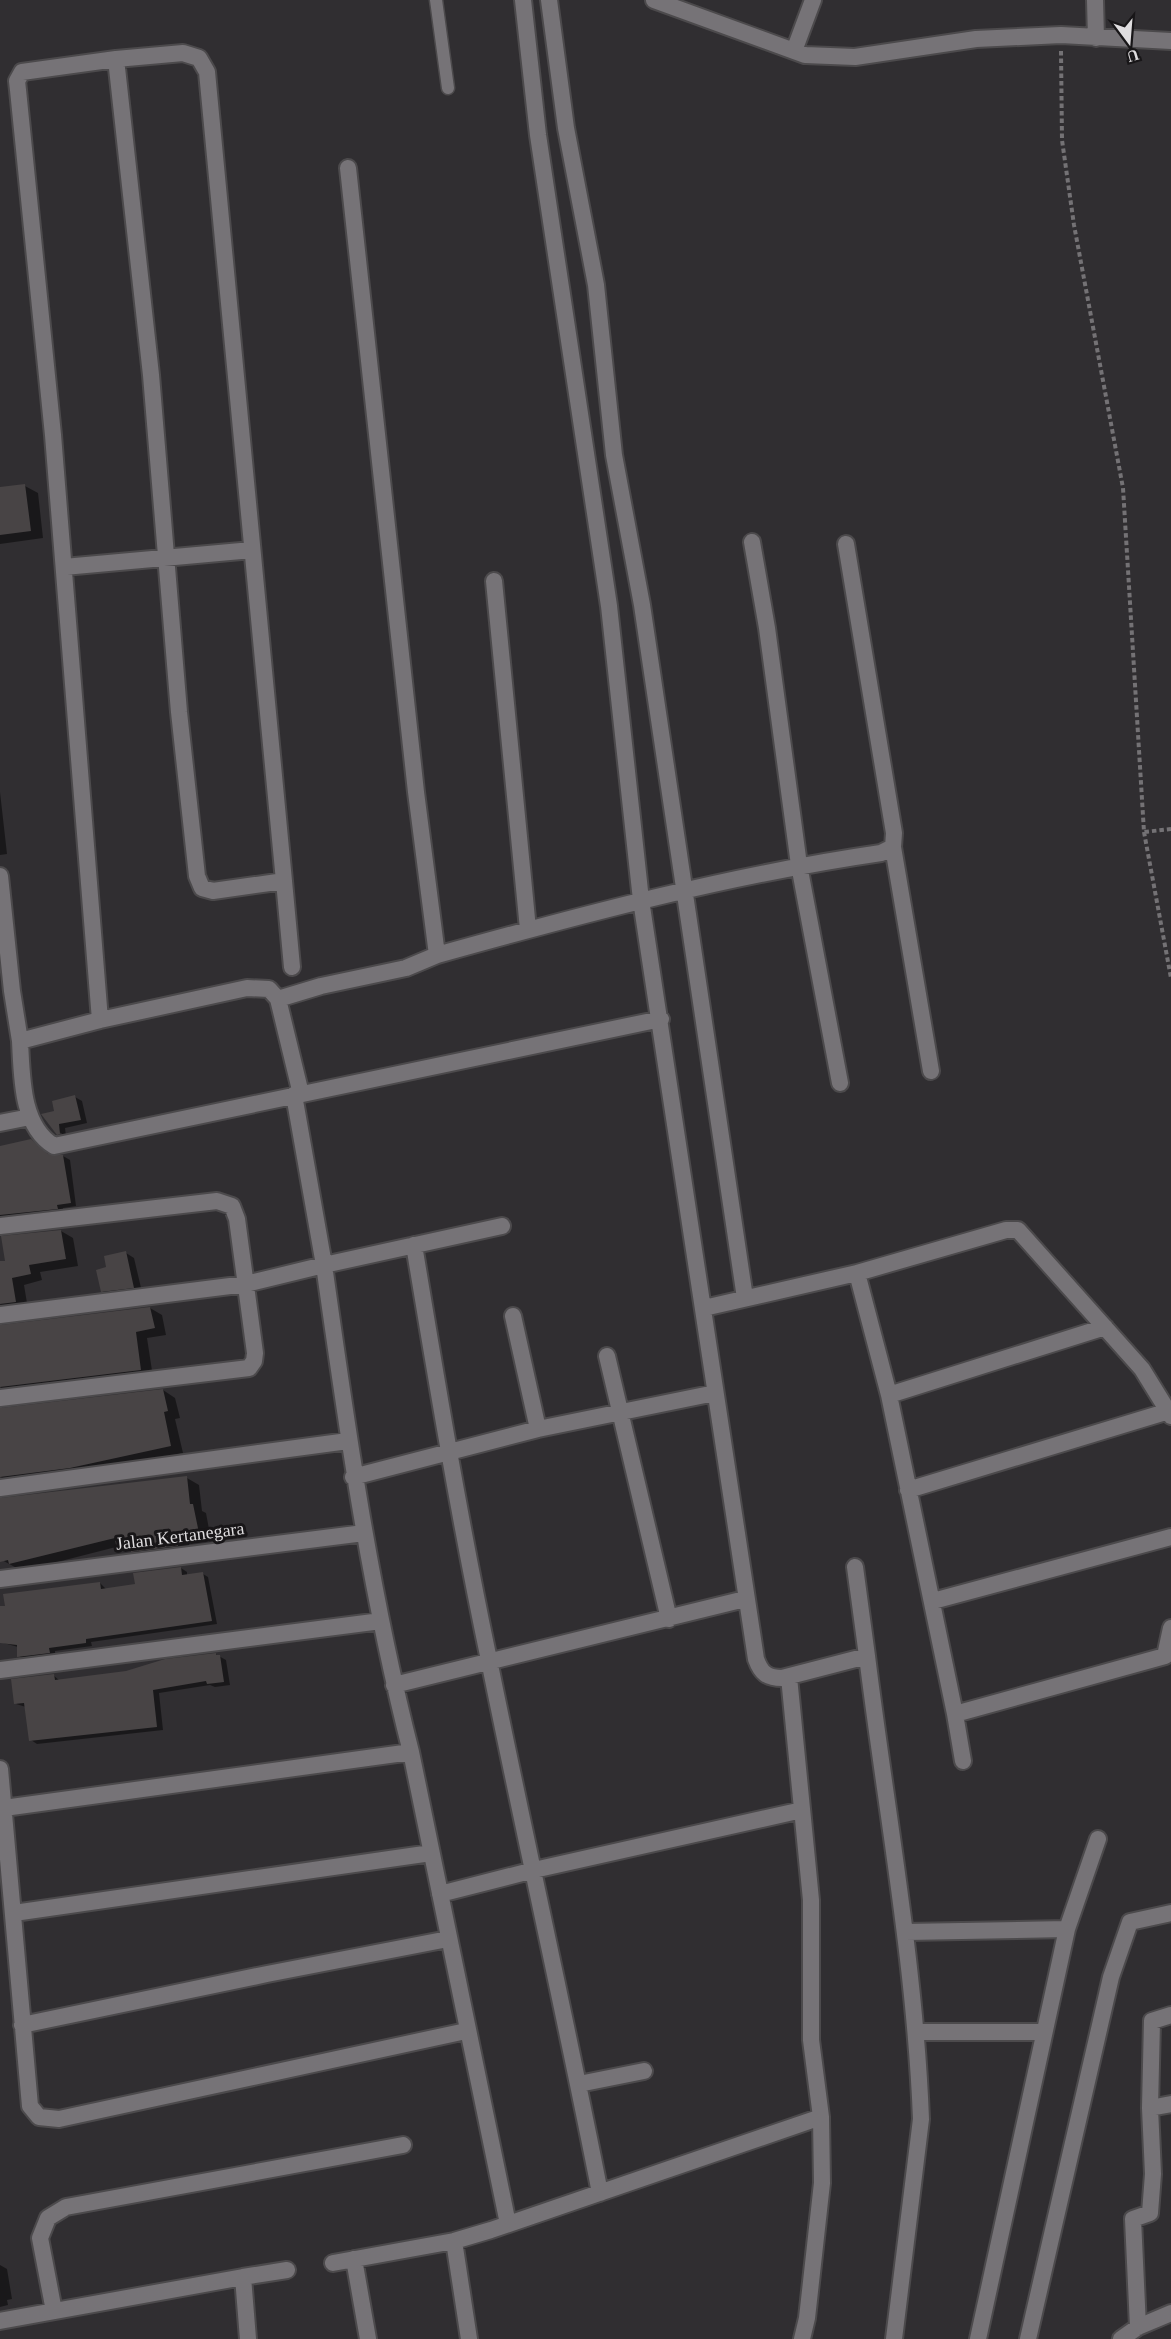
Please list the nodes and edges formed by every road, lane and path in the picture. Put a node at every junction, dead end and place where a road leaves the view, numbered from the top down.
1 (436, 0) edge
2 (523, 0) edge
3 (549, 0) edge
4 (654, 0) edge
5 (813, 0) edge
6 (1095, 0) edge
7 (1061, 35) junction
8 (1096, 38) junction
9 (1171, 41) edge
10 (800, 53) junction
11 (116, 59) junction
12 (448, 88) dead end
13 (348, 168) dead end
14 (752, 542) dead end
15 (846, 544) dead end
16 (252, 550) junction
17 (167, 556) junction
18 (63, 567) junction
19 (494, 581) dead end
20 (1171, 829) edge
21 (1144, 832) junction
22 (893, 847) junction
23 (799, 865) junction
24 (0, 876) edge
25 (284, 881) junction
26 (684, 889) junction
27 (641, 900) junction
28 (528, 929) junction
29 (437, 955) junction
30 (292, 967) dead end
31 (1171, 978) edge
32 (278, 999) junction
33 (661, 1019) junction
34 (100, 1020) junction
35 (20, 1041) junction
36 (931, 1071) dead end
37 (840, 1083) dead end
38 (298, 1095) junction
39 (30, 1117) junction
40 (0, 1123) edge
41 (0, 1226) edge
42 (502, 1226) dead end
43 (414, 1245) junction
44 (324, 1265) junction
45 (857, 1273) junction
46 (246, 1284) junction
47 (745, 1298) junction
48 (704, 1308) junction
49 (0, 1315) edge
50 (513, 1316) dead end
51 (1105, 1328) junction
52 (607, 1356) dead end
53 (715, 1393) junction
54 (889, 1395) junction
55 (0, 1398) edge
56 (619, 1410) junction
57 (1170, 1414) edge
58 (538, 1429) junction
59 (348, 1441) junction
60 (449, 1453) junction
61 (353, 1477) junction
62 (0, 1488) edge
63 (908, 1490) junction
64 (364, 1533) junction
65 (1171, 1537) edge
66 (855, 1567) dead end
67 (0, 1579) edge
68 (745, 1599) junction
69 (933, 1601) junction
70 (669, 1619) junction
71 (381, 1621) junction
72 (1171, 1628) edge
73 (867, 1656) junction
74 (489, 1660) junction
75 (0, 1670) edge
76 (789, 1677) junction
77 (394, 1685) junction
78 (955, 1714) junction
79 (411, 1752) junction
80 (963, 1761) dead end
81 (0, 1769) edge
82 (4, 1808) junction
83 (802, 1810) junction
84 (1098, 1839) dead end
85 (431, 1854) junction
86 (534, 1870) junction
87 (440, 1894) junction
88 (14, 1913) junction
89 (1171, 1913) edge
90 (1067, 1929) junction
91 (906, 1932) junction
92 (448, 1940) junction
93 (1171, 2015) edge
94 (22, 2025) junction
95 (466, 2031) junction
96 (918, 2032) junction
97 (1044, 2032) junction
98 (644, 2071) dead end
99 (579, 2084) junction
100 (1171, 2104) edge
101 (1150, 2108) junction
102 (821, 2117) junction
103 (403, 2145) dead end
104 (600, 2193) junction
105 (508, 2224) junction
106 (454, 2241) junction
107 (354, 2259) junction
108 (333, 2263) dead end
109 (287, 2270) dead end
110 (243, 2277) junction
111 (54, 2311) junction
112 (1171, 2313) edge
113 (0, 2321) edge
114 (1138, 2327) junction
115 (248, 2339) edge
116 (368, 2339) edge
117 (469, 2339) edge
118 (802, 2339) edge
119 (894, 2339) edge
120 (978, 2339) edge
121 (1028, 2339) edge
122 (1121, 2339) edge

1 - 12 lane
2 - 27 street
3 - 26 street
4 - 10 street
5 - 10 street
6 - 8 street
7 - 8 street
7 - 10 street
7 - 21 path
8 - 9 street
11 - 16 street
11 - 17 street
11 - 18 street
13 - 29 street
14 - 23 street
15 - 22 street
16 - 17 street
16 - 25 street
17 - 18 street
17 - 25 street
18 - 34 street
19 - 28 street
20 - 21 path
21 - 31 path
22 - 23 street
22 - 36 street
23 - 26 street
23 - 37 street
24 - 35 street
25 - 30 street
26 - 27 street
26 - 47 street
27 - 28 street
27 - 33 street
28 - 29 street
29 - 32 street
32 - 34 street
32 - 38 street
33 - 38 street
33 - 48 street
34 - 35 street
35 - 39 street
38 - 39 street
38 - 44 street
39 - 40 street
41 - 46 street
42 - 43 street
43 - 44 street
43 - 60 street
44 - 46 street
44 - 59 street
45 - 47 street
45 - 51 street
45 - 54 street
46 - 49 street
46 - 55 street
47 - 48 street
48 - 53 street
50 - 58 street
51 - 54 street
51 - 57 street
52 - 56 street
53 - 56 street
53 - 68 street
54 - 63 street
56 - 58 street
56 - 70 street
57 - 63 street
58 - 60 street
59 - 61 street
59 - 62 street
60 - 61 street
60 - 74 street
61 - 64 street
63 - 69 street
64 - 67 street, Jalan Kertanegara
64 - 71 street
65 - 69 street
66 - 73 street
68 - 70 street
68 - 76 street
69 - 78 street
70 - 74 street
71 - 75 street
71 - 77 street
72 - 78 street
73 - 76 street
73 - 91 street
74 - 77 street
74 - 86 street
76 - 83 street
77 - 79 street
78 - 80 street
79 - 82 street
79 - 85 street
81 - 82 street
82 - 88 street
83 - 86 street
83 - 102 street
84 - 90 street
85 - 87 street
85 - 88 street
86 - 87 street
86 - 99 street
87 - 92 street
88 - 94 street
89 - 121 street
90 - 91 street
90 - 97 street
91 - 96 street
92 - 94 street
92 - 95 street
93 - 101 street
94 - 95 street
95 - 105 street
96 - 97 street
96 - 119 street
97 - 120 street
98 - 99 street
99 - 104 street
100 - 101 street
101 - 114 street
102 - 104 street
102 - 118 street
103 - 111 street
104 - 105 street
105 - 106 street
106 - 107 street
106 - 117 street
107 - 108 street
107 - 116 street
109 - 110 street
110 - 111 street
110 - 115 street
111 - 113 street
112 - 114 street
114 - 122 street

